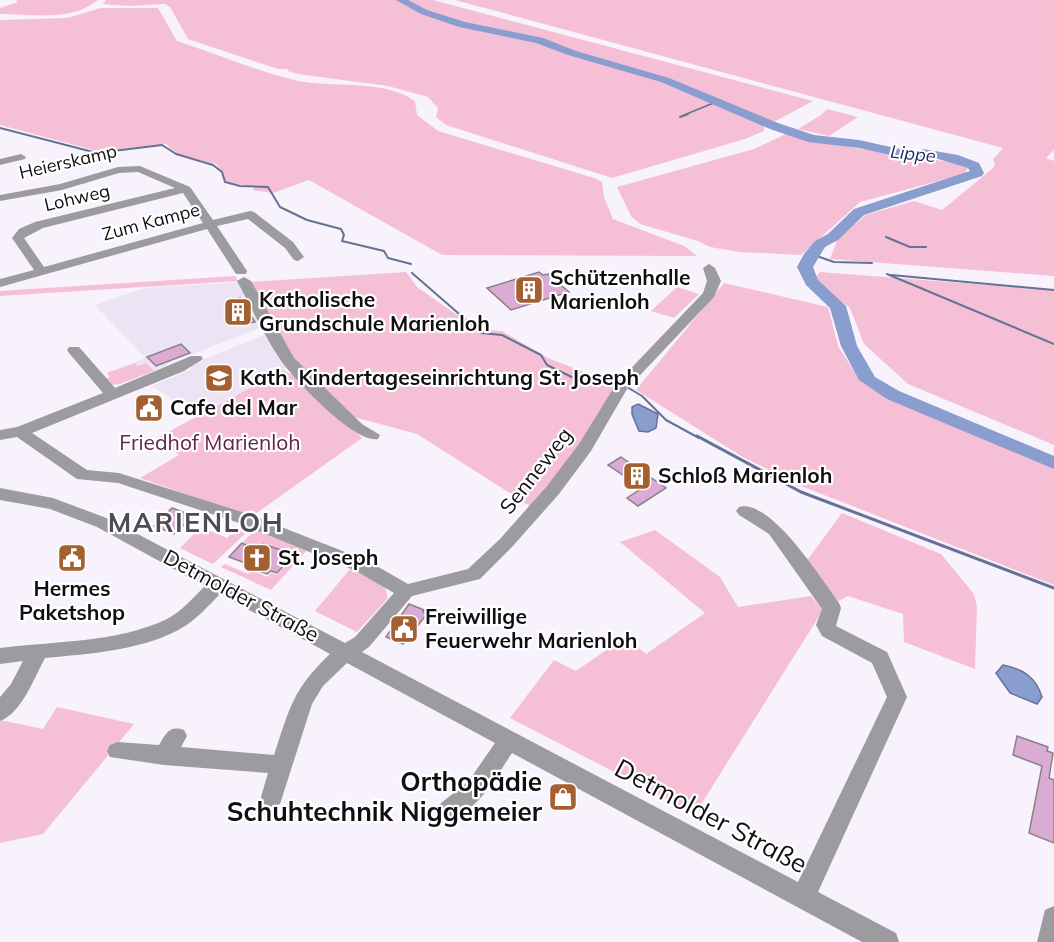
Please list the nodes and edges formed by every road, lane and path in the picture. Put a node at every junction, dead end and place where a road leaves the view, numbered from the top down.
1 (21, 158) dead end
2 (0, 162) edge
3 (186, 189) junction
4 (0, 198) edge
5 (211, 224) junction
6 (298, 257) dead end
7 (709, 268) dead end
8 (41, 271) junction
9 (0, 283) edge
10 (75, 350) dead end
11 (196, 359) dead end
12 (112, 394) junction
13 (20, 432) junction
14 (0, 435) edge
15 (372, 435) dead end
16 (0, 494) edge
17 (746, 511) dead end
18 (218, 584) junction
19 (406, 591) junction
20 (39, 650) junction
21 (347, 652) junction
22 (0, 656) edge
23 (0, 712) edge
24 (176, 736) dead end
25 (509, 740) junction
26 (118, 752) dead end
27 (164, 756) junction
28 (281, 765) junction
29 (272, 797) dead end
30 (449, 810) dead end
31 (803, 898) junction
32 (1054, 918) edge
33 (887, 942) edge
34 (1049, 942) edge

1 - 2 street
3 - 4 street, Heierskamp
3 - 5 street
3 - 8 street, Lohweg
5 - 6 street, Zum Kampe
5 - 8 street, Zum Kampe
5 - 15 street
7 - 19 street, Senneweg
8 - 9 street, Zum Kampe
10 - 12 street
11 - 12 street
12 - 13 street
13 - 14 street
13 - 19 street
16 - 18 street, Detmolder Straße
17 - 31 street
18 - 20 street
18 - 21 street, Detmolder Straße
19 - 21 street
20 - 22 street
20 - 23 street
21 - 25 street, Detmolder Straße
21 - 28 street, Detmolder Straße
24 - 27 street
25 - 30 street
25 - 31 street, Detmolder Straße
26 - 27 street
27 - 28 street
28 - 29 street, Detmolder Straße
31 - 33 street, Detmolder Straße
32 - 34 street

